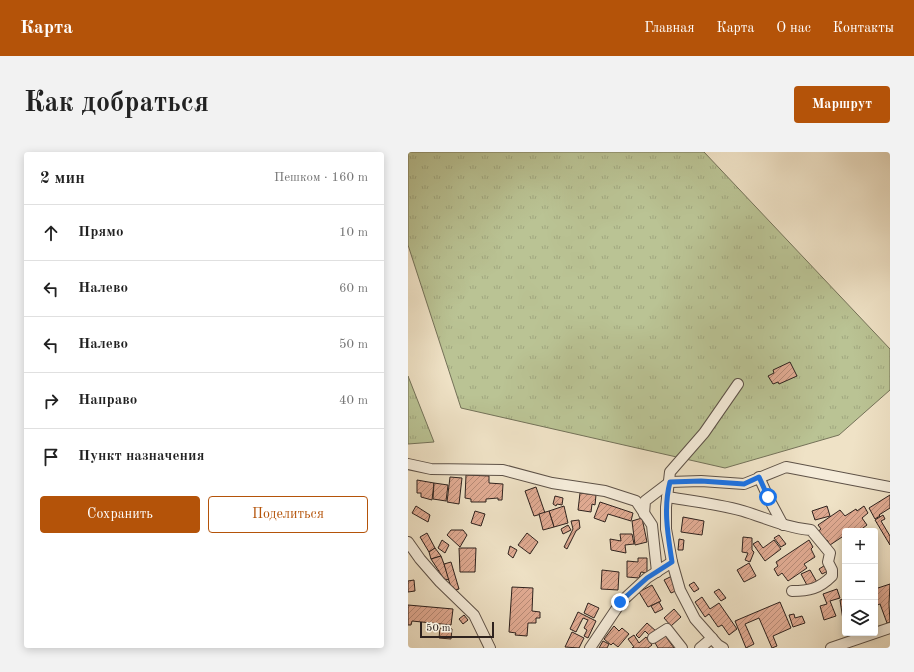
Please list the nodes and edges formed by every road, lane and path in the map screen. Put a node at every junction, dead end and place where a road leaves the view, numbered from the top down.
1 (738, 384) dead end
2 (408, 464) edge
3 (759, 477) junction
4 (670, 482) junction
5 (890, 487) edge
6 (667, 497) junction
7 (644, 514) junction
8 (783, 525) junction
9 (408, 542) edge
10 (672, 562) junction
11 (657, 572) junction
12 (792, 591) dead end
13 (890, 628) edge
14 (653, 638) dead end
15 (712, 638) junction
16 (490, 648) edge
17 (590, 648) edge
18 (682, 648) edge
19 (700, 648) edge
20 (723, 648) edge
21 (831, 648) edge

1 - 4 street
2 - 7 street
3 - 4 street
3 - 5 street
3 - 8 street
4 - 6 street
4 - 7 street
6 - 8 street
6 - 10 street
7 - 11 street
8 - 12 street
9 - 16 street
10 - 11 street
10 - 15 street
11 - 17 street
13 - 21 street
14 - 18 street
15 - 19 street
15 - 20 street

